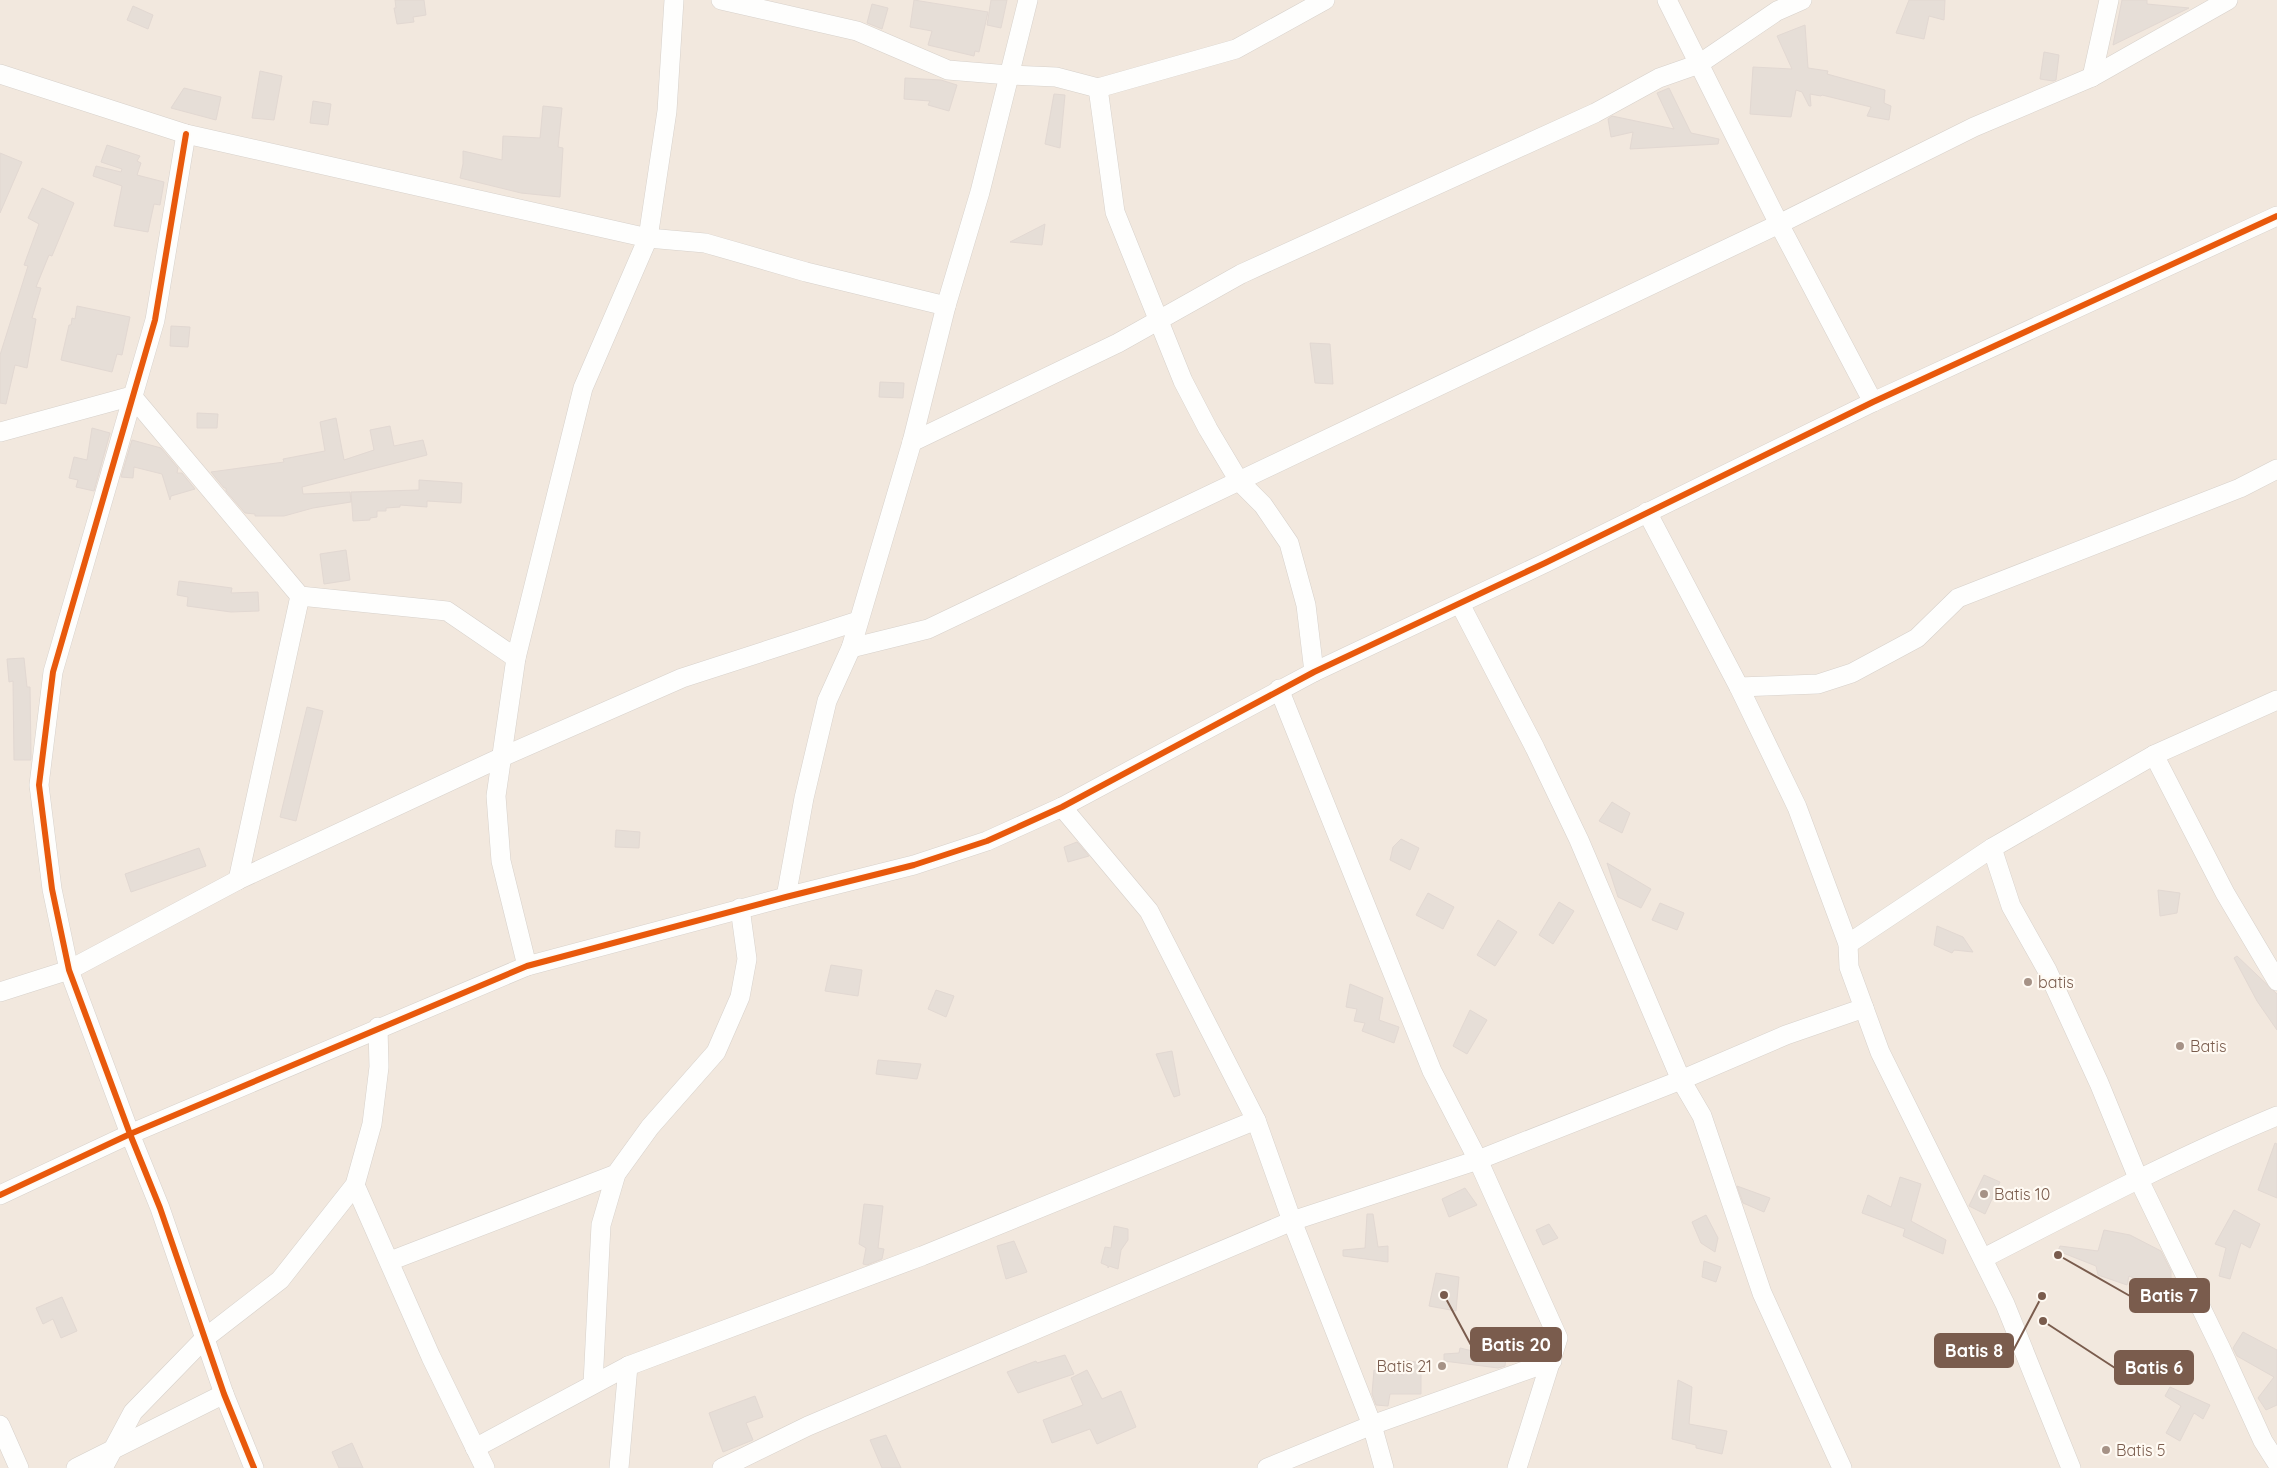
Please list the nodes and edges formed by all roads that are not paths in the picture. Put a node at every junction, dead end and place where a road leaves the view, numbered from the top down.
1 (674, 0) edge
2 (721, 0) edge
3 (1028, 0) edge
4 (1325, 0) edge
5 (1668, 0) edge
6 (1802, 0) edge
7 (2109, 0) edge
8 (2228, 0) edge
9 (1699, 64) junction
10 (0, 74) edge
11 (1009, 75) junction
12 (2092, 77) junction
13 (1098, 88) junction
14 (186, 134) junction
15 (2277, 216) edge
16 (1779, 224) junction
17 (648, 238) junction
18 (946, 306) junction
19 (1159, 321) junction
20 (132, 396) junction
21 (1873, 402) junction
22 (0, 432) edge
23 (912, 442) junction
24 (2277, 469) edge
25 (1238, 480) junction
26 (1647, 512) junction
27 (300, 596) junction
28 (1460, 604) junction
29 (858, 621) junction
30 (851, 648) junction
31 (516, 658) junction
32 (1314, 672) junction
33 (1739, 687) junction
34 (1280, 688) junction
35 (2277, 700) edge
36 (2154, 755) junction
37 (502, 756) junction
38 (1062, 807) junction
39 (1992, 848) junction
40 (238, 880) junction
41 (786, 897) junction
42 (740, 908) junction
43 (1848, 944) junction
44 (527, 966) junction
45 (69, 970) junction
46 (2277, 981) edge
47 (0, 992) edge
48 (1864, 1008) junction
49 (378, 1028) junction
50 (1681, 1080) junction
51 (2277, 1116) edge
52 (1256, 1120) junction
53 (130, 1134) junction
54 (1478, 1160) junction
55 (616, 1174) junction
56 (2138, 1178) junction
57 (355, 1185) junction
58 (0, 1196) edge
59 (1292, 1221) junction
60 (1984, 1258) junction
61 (390, 1261) junction
62 (205, 1338) junction
63 (1552, 1361) junction
64 (628, 1366) junction
65 (593, 1384) junction
66 (224, 1394) junction
67 (0, 1425) edge
68 (1372, 1425) junction
69 (475, 1448) junction
70 (113, 1449) junction
71 (2277, 1463) edge
72 (19, 1468) edge
73 (76, 1468) edge
74 (103, 1468) edge
75 (254, 1468) edge
76 (486, 1468) edge
77 (619, 1468) edge
78 (722, 1468) edge
79 (1267, 1468) edge
80 (1384, 1468) edge
81 (1517, 1468) edge
82 (1842, 1468) edge
83 (2072, 1468) edge

1 - 17 street
2 - 11 street
3 - 11 street
4 - 13 street
5 - 9 street
6 - 9 street
7 - 12 street
8 - 12 street
9 - 16 street
9 - 19 street
10 - 14 street
11 - 13 street
11 - 18 street
12 - 16 street
13 - 19 street
14 - 17 street
14 - 20 street
15 - 21 street
16 - 21 street
16 - 25 street
17 - 18 street
17 - 31 street
18 - 23 street
19 - 23 street
19 - 25 street
20 - 22 street
20 - 27 street
20 - 45 street
21 - 26 street
23 - 29 street
24 - 33 street
25 - 30 street
25 - 32 street
26 - 28 street
26 - 33 street
27 - 31 street
27 - 40 street
28 - 32 street
28 - 50 street
29 - 30 street
29 - 37 street
30 - 41 street
31 - 37 street
32 - 34 street
33 - 43 street
34 - 38 street
34 - 54 street
35 - 36 street
36 - 39 street
36 - 46 street
37 - 40 street
37 - 44 street
38 - 41 street
38 - 52 street
39 - 43 street
39 - 56 street
40 - 45 street
41 - 42 street
42 - 44 street
42 - 55 street
43 - 48 street
44 - 49 street
45 - 47 street
45 - 53 street
48 - 50 street
48 - 60 street
49 - 53 street
49 - 57 street
50 - 54 street
50 - 82 street
51 - 56 street
52 - 59 street
52 - 64 street
53 - 58 street
53 - 62 street
54 - 59 street
54 - 63 street
55 - 61 street
55 - 65 street
56 - 60 street
56 - 71 street
57 - 61 street
57 - 62 street
59 - 68 street
59 - 78 street
60 - 83 street
61 - 69 street
62 - 66 street
62 - 70 street
63 - 68 street
63 - 81 street
64 - 65 street
64 - 77 street
65 - 69 street
66 - 70 street
66 - 75 street
67 - 72 street
68 - 79 street
68 - 80 street
69 - 76 street
70 - 73 street
70 - 74 street

